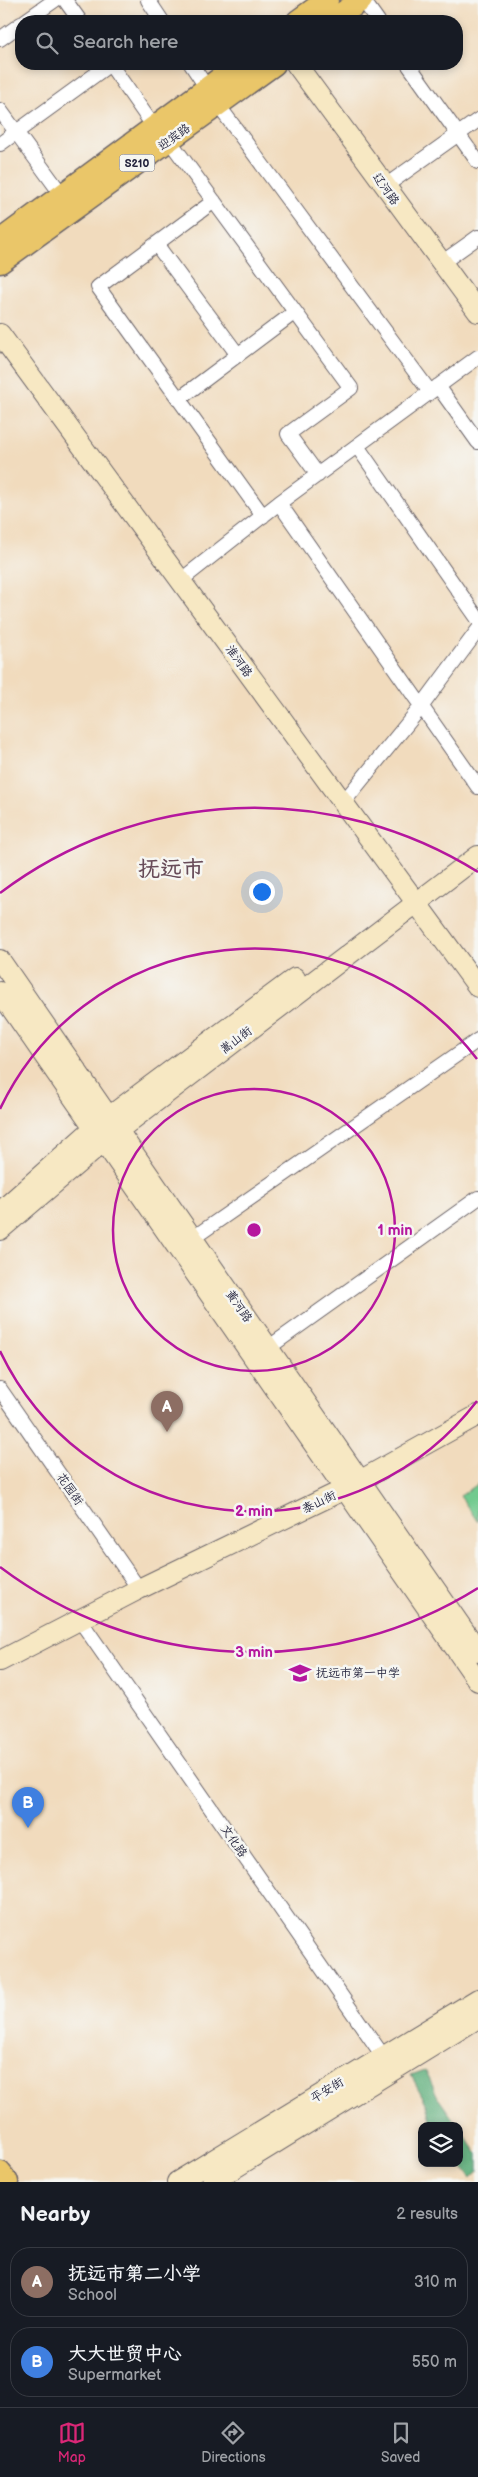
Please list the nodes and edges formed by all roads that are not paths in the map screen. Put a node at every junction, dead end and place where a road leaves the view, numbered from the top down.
1 (55, 0) edge
2 (64, 0) edge
3 (148, 0) edge
4 (327, 0) edge
5 (362, 0) edge
6 (34, 15) edge
7 (75, 15) edge
8 (158, 15) edge
9 (306, 15) edge
10 (341, 15) edge
11 (373, 15) edge
12 (15, 28) edge
13 (0, 39) edge
14 (102, 70) edge
15 (114, 70) edge
16 (195, 70) edge
17 (235, 70) edge
18 (263, 70) edge
19 (300, 70) edge
20 (412, 70) edge
21 (212, 97) junction
22 (0, 110) edge
23 (478, 120) edge
24 (16, 132) junction
25 (162, 134) junction
26 (458, 135) junction
27 (0, 144) edge
28 (478, 162) edge
29 (384, 187) junction
30 (62, 195) junction
31 (214, 201) junction
32 (478, 237) edge
33 (0, 242) edge
34 (156, 244) junction
35 (0, 262) edge
36 (440, 264) junction
37 (295, 312) junction
38 (478, 312) edge
39 (0, 334) edge
40 (238, 355) junction
41 (478, 357) edge
42 (434, 389) junction
43 (179, 399) junction
44 (478, 442) edge
45 (357, 446) junction
46 (318, 475) junction
47 (279, 503) junction
48 (263, 516) junction
49 (180, 581) junction
50 (478, 618) edge
51 (478, 630) edge
52 (421, 707) junction
53 (478, 787) edge
54 (342, 804) junction
55 (478, 840) edge
56 (478, 856) edge
57 (412, 898) junction
58 (0, 960) edge
59 (478, 987) edge
60 (0, 992) edge
61 (478, 1040) edge
62 (106, 1129) junction
63 (478, 1198) edge
64 (0, 1212) edge
65 (0, 1230) edge
66 (193, 1238) junction
67 (268, 1348) junction
68 (0, 1389) edge
69 (478, 1416) edge
70 (352, 1485) junction
71 (139, 1589) junction
72 (102, 1608) junction
73 (84, 1626) junction
74 (478, 1651) edge
75 (0, 1661) edge
76 (0, 1672) edge
77 (478, 1681) edge
78 (478, 1999) edge
79 (478, 2018) edge
80 (383, 2056) junction
81 (0, 2173) edge
82 (7, 2182) edge
83 (177, 2182) edge
84 (212, 2182) edge

1 - 6 street
2 - 7 street
3 - 8 street
4 - 9 main road
5 - 10 main road
5 - 11 street
12 - 13 street
14 - 24 street
15 - 25 street
16 - 21 street
17 - 21 main road, 迎宾路 / S210
18 - 21 main road, 迎宾路 / S210
19 - 29 main road, 辽河路
20 - 26 street
21 - 25 main road, 迎宾路 / S210
21 - 42 street
22 - 24 street
23 - 26 street
24 - 27 street
24 - 30 street
25 - 30 main road, 迎宾路 / S210
25 - 31 street
25 - 35 main road, 迎宾路 / S210
26 - 28 street
26 - 29 street
29 - 36 main road, 辽河路
30 - 33 main road, 迎宾路 / S210
31 - 34 street
31 - 37 street
32 - 36 street
34 - 40 street
34 - 43 street
36 - 38 main road, 辽河路
37 - 40 street
37 - 46 street
39 - 49 main road, 淮河路
40 - 43 street
41 - 42 street
42 - 44 street
42 - 45 street
43 - 48 street
45 - 46 street
45 - 50 street
46 - 47 street
47 - 48 street
47 - 52 street
48 - 49 street
49 - 54 main road, 淮河路
51 - 52 street
52 - 53 street
52 - 54 street
54 - 57 main road, 淮河路
55 - 57 main road, 嵩山街
56 - 57 main road, 嵩山街
57 - 59 main road, 淮河路
57 - 62 main road, 嵩山街
58 - 62 main road, 黄河路
60 - 62 main road, 黄河路
61 - 66 street
62 - 64 main road, 嵩山街
62 - 65 main road, 嵩山街
62 - 66 main road, 黄河路
62 - 70 main road, 黄河路
63 - 67 street
66 - 67 main road, 黄河路
67 - 70 main road, 黄河路
68 - 71 street, 花园街
69 - 70 main road, 泰山街
70 - 71 main road, 泰山街
70 - 74 main road, 黄河路
70 - 77 main road, 黄河路
71 - 72 main road, 泰山街
72 - 73 main road, 泰山街
72 - 75 main road, 泰山街
73 - 76 main road, 泰山街
73 - 80 street, 文化路
78 - 80 main road, 平安街
79 - 84 main road, 平安街
80 - 83 main road, 平安街
81 - 82 main road

